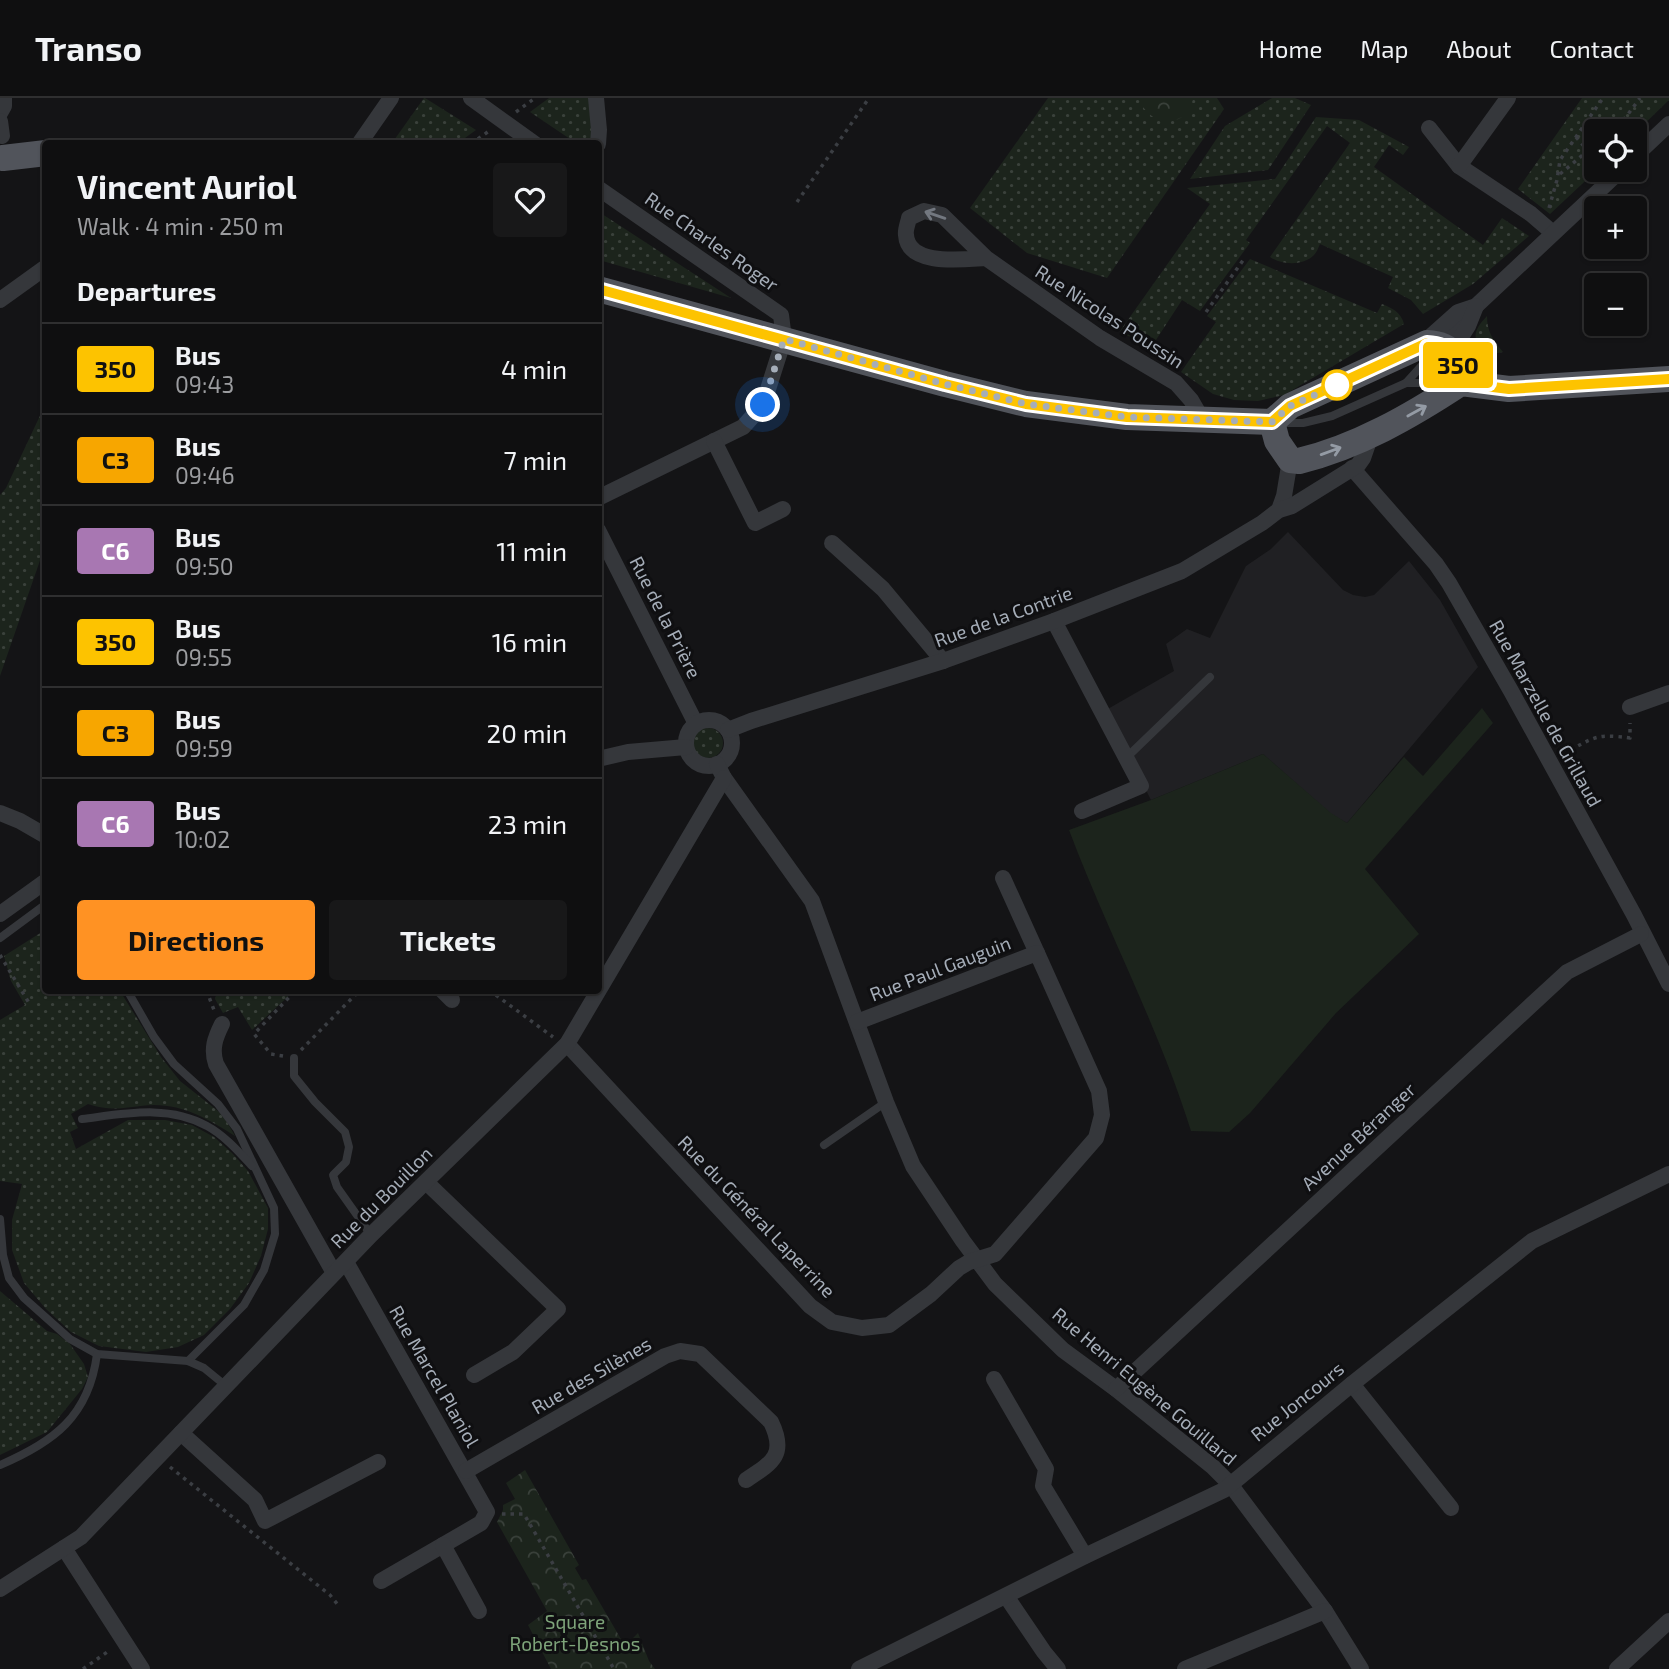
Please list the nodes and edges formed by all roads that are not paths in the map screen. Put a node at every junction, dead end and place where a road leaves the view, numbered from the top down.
1 (391, 98) edge
2 (471, 98) edge
3 (596, 98) edge
4 (1508, 98) edge
5 (3, 126) edge
6 (1429, 128) dead end
7 (1666, 131) edge
8 (362, 140) edge
9 (530, 140) edge
10 (598, 140) edge
11 (1647, 146) edge
12 (42, 150) edge
13 (1460, 166) junction
14 (1608, 182) edge
15 (602, 191) edge
16 (1553, 233) junction
17 (986, 258) junction
18 (42, 270) edge
19 (602, 290) edge
20 (0, 300) edge
21 (1476, 306) junction
22 (784, 339) junction
23 (1438, 347) junction
24 (1669, 379) edge
25 (1406, 383) junction
26 (1461, 383) junction
27 (1202, 419) junction
28 (1259, 421) junction
29 (1371, 435) junction
30 (714, 441) junction
31 (1290, 460) junction
32 (1357, 474) junction
33 (602, 496) edge
34 (783, 509) dead end
35 (1279, 510) junction
36 (602, 538) edge
37 (832, 543) dead end
38 (1054, 621) junction
39 (943, 661) junction
40 (1210, 677) dead end
41 (1669, 693) edge
42 (1630, 707) dead end
43 (696, 724) junction
44 (728, 730) junction
45 (686, 747) junction
46 (602, 758) edge
47 (1126, 758) junction
48 (720, 771) junction
49 (1082, 810) dead end
50 (0, 813) edge
51 (42, 834) edge
52 (1003, 878) dead end
53 (42, 884) edge
54 (42, 907) edge
55 (0, 914) edge
56 (1641, 934) junction
57 (0, 938) edge
58 (1037, 953) junction
59 (602, 982) edge
60 (1669, 984) edge
61 (129, 994) edge
62 (595, 994) edge
63 (857, 1022) junction
64 (222, 1024) road end
65 (567, 1044) junction
66 (294, 1058) road end
67 (886, 1102) junction
68 (82, 1119) dead end
69 (824, 1145) dead end
70 (259, 1174) junction
71 (1669, 1174) edge
72 (426, 1182) junction
73 (0, 1219) edge
74 (371, 1235) junction
75 (2, 1255) edge
76 (977, 1260) junction
77 (340, 1267) junction
78 (97, 1354) junction
79 (188, 1361) junction
80 (474, 1375) dead end
81 (994, 1379) dead end
82 (1352, 1384) junction
83 (226, 1386) junction
84 (1116, 1389) junction
85 (181, 1433) junction
86 (377, 1462) dead end
87 (0, 1465) edge
88 (466, 1471) junction
89 (747, 1480) dead end
90 (1230, 1484) junction
91 (1451, 1508) dead end
92 (443, 1545) junction
93 (64, 1548) junction
94 (1085, 1556) junction
95 (382, 1581) dead end
96 (0, 1589) edge
97 (1006, 1596) junction
98 (479, 1611) dead end
99 (1325, 1611) junction
100 (1669, 1621) edge
101 (142, 1669) edge
102 (859, 1669) edge
103 (1058, 1669) edge
104 (1185, 1669) edge
105 (1361, 1669) edge
106 (1617, 1669) edge

1 - 8 street
2 - 9 street
3 - 10 street
4 - 13 street
5 - 12 main road
6 - 13 street
7 - 11 street
13 - 16 street
14 - 16 street
15 - 22 street, Rue Charles Roger
16 - 21 street
17 -> 17 street, Rue Nicolas Poussin
17 - 27 street, Rue Nicolas Poussin
18 - 20 street
19 - 22 main road
21 - 23 street
21 - 23 street
22 - 27 main road
22 - 30 street
23 - 25 lane
23 - 26 main road
23 - 28 main road
24 - 26 main road
25 - 26 lane
25 - 28 lane
29 -> 26 main road
27 - 28 main road
28 - 31 main road
31 -> 29 main road
29 - 32 street
30 - 33 street
30 - 34 street
31 - 35 street
32 - 35 street, Rue de la Contrie
32 - 56 street, Rue Marzelle de Grillaud
35 - 38 street, Rue de la Contrie
36 - 43 street, Rue de la Prière
37 - 39 street
38 - 39 street, Rue de la Contrie
38 - 47 street
39 - 44 street, Rue de la Contrie
40 - 47 lane
41 - 42 street
43 - 44 street
43 - 45 street
44 - 48 street
45 - 46 street
45 - 48 street
47 - 49 street
48 - 59 street, Rue du Bouillon
48 - 63 street, Rue Henri Eugène Gouillard
50 - 51 street
52 - 58 street, Rue Paul Gauguin
53 - 55 street
54 - 57 lane
56 - 60 street, Rue Marzelle de Grillaud
56 - 84 street, Avenue Béranger
58 - 63 street, Rue Paul Gauguin
58 - 76 street, Rue Paul Gauguin
61 - 70 lane
62 - 65 street, Rue du Bouillon
63 - 67 street, Rue Henri Eugène Gouillard
64 - 77 street, Rue Marcel Planiol
65 - 72 street, Rue du Bouillon
65 - 76 street, Rue du Général Laperrine
66 - 74 lane
67 - 69 lane
67 - 76 street, Rue Henri Eugène Gouillard
68 - 70 lane
70 - 79 lane
71 - 82 street, Rue Joncours
72 - 74 street, Rue du Bouillon
72 - 80 street
73 - 75 lane
74 - 77 street, Rue du Bouillon
75 - 78 lane
76 - 84 street, Rue Henri Eugène Gouillard
77 - 83 street, Rue du Bouillon
77 - 88 street, Rue Marcel Planiol
78 - 79 lane
78 - 87 lane
79 - 83 lane
81 - 94 street
82 - 90 street, Rue Joncours
82 - 91 street
83 - 85 street, Rue du Bouillon
84 - 90 street, Rue Henri Eugène Gouillard
85 - 86 street
85 - 93 street, Rue du Bouillon
88 - 89 street, Rue des Silènes
88 - 92 street, Rue Marcel Planiol
90 - 94 street, Rue Joncours
90 - 99 street, Rue Henri Eugène Gouillard
92 - 95 street
92 - 98 street
93 - 96 street, Rue du Bouillon
93 - 101 street
94 - 97 street, Rue Joncours
97 - 102 street, Rue Joncours
97 - 103 street
99 - 104 street
99 - 105 street, Rue Henri Eugène Gouillard
100 - 106 street

